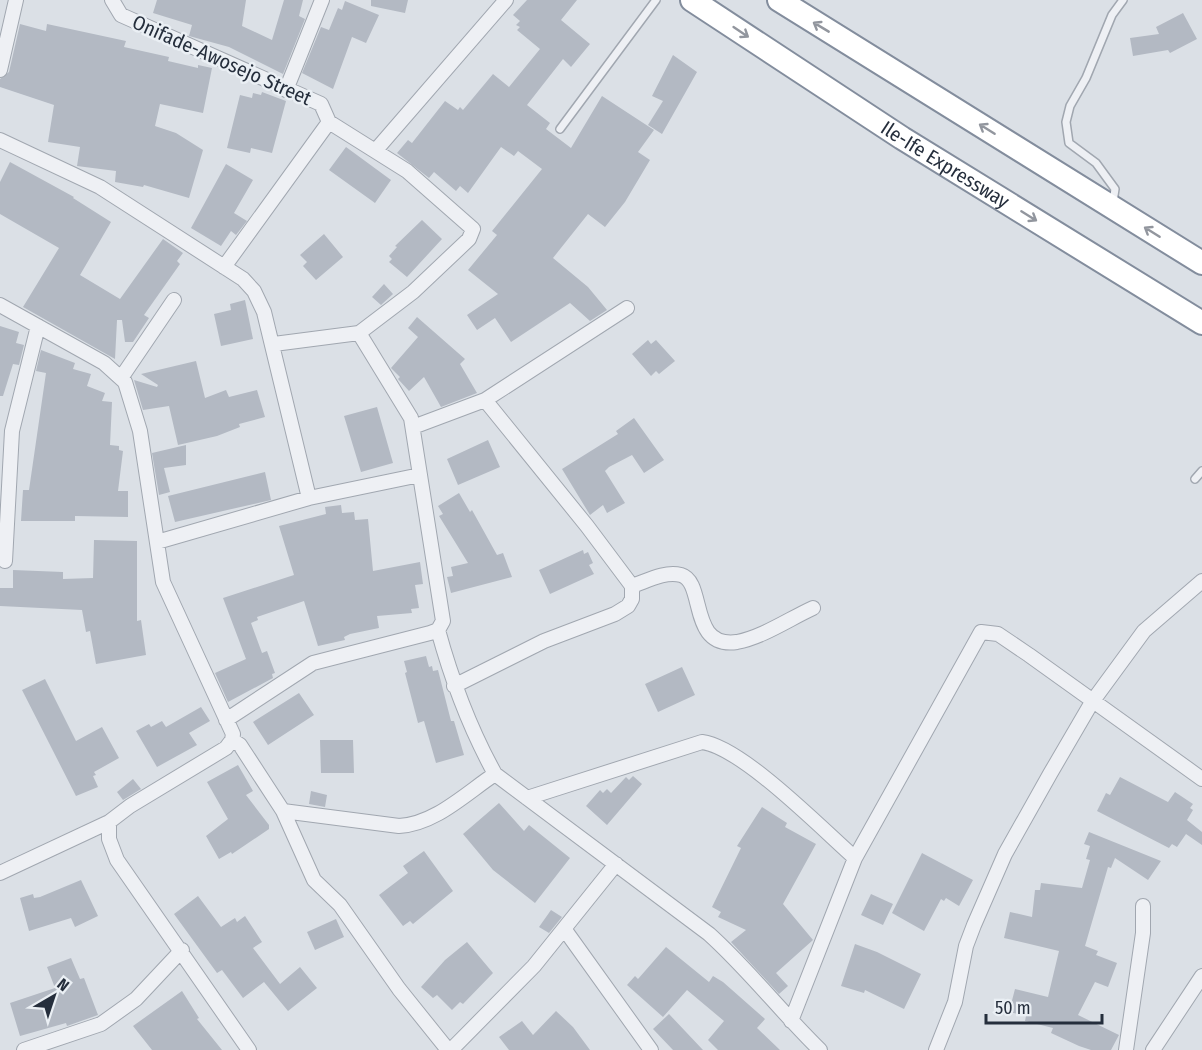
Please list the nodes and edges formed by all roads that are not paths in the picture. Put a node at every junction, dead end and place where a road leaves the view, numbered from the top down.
1 (16, 0) edge
2 (112, 0) edge
3 (322, 0) edge
4 (506, 0) edge
5 (656, 0) edge
6 (692, 0) edge
7 (779, 0) edge
8 (1123, 0) edge
9 (0, 70) edge
10 (286, 90) junction
11 (329, 122) junction
12 (560, 129) dead end
13 (0, 140) edge
14 (376, 150) junction
15 (1112, 207) junction
16 (1202, 263) edge
17 (225, 267) junction
18 (174, 300) dead end
19 (0, 305) edge
20 (627, 308) dead end
21 (1202, 323) edge
22 (38, 326) junction
23 (359, 333) junction
24 (274, 344) junction
25 (121, 378) junction
26 (484, 400) junction
27 (413, 427) junction
28 (5, 468) edge
29 (1202, 471) edge
30 (420, 475) junction
31 (1195, 479) dead end
32 (309, 498) junction
33 (157, 542) junction
34 (5, 561) dead end
35 (1202, 581) edge
36 (632, 586) junction
37 (813, 608) dead end
38 (438, 630) junction
39 (454, 686) junction
40 (1092, 702) junction
41 (225, 720) junction
42 (232, 740) junction
43 (495, 774) junction
44 (1202, 779) edge
45 (527, 798) junction
46 (283, 811) junction
47 (109, 822) junction
48 (855, 858) junction
49 (616, 864) junction
50 (0, 873) edge
51 (1143, 906) dead end
52 (565, 930) junction
53 (182, 950) junction
54 (1202, 976) edge
55 (791, 1022) junction
56 (24, 1050) edge
57 (249, 1050) edge
58 (449, 1050) edge
59 (651, 1050) edge
60 (820, 1050) edge
61 (936, 1050) edge
62 (1126, 1050) edge
63 (1153, 1050) edge

1 - 9 street
2 - 10 street, Onifade-Awosejo Street
3 - 10 street
4 - 14 street
5 - 12 lane
6 -> 21 highway, Ile-Ife Expressway
15 -> 7 highway
8 - 15 lane
10 - 11 street, Onifade-Awosejo Street
11 - 14 street
11 - 17 street
13 - 17 street
14 - 23 street
16 -> 15 highway
17 - 24 street
18 - 25 street
19 - 22 street
20 - 26 street
22 - 25 street
22 - 28 street
23 - 24 street
23 - 27 street
24 - 32 street
25 - 33 street
26 - 27 street
26 - 36 street
27 - 30 street
28 - 34 street
29 - 31 lane
30 - 32 street
30 - 38 street
32 - 33 street
33 - 41 street
35 - 40 street
36 - 37 street
36 - 39 street
38 - 39 street
38 - 41 street
39 - 43 street
40 - 44 street
40 - 48 street
40 - 61 street
41 - 42 street
42 - 46 street
42 - 47 street
43 - 45 street
43 - 46 street
45 - 48 street
45 - 49 street
46 - 58 street
47 - 50 street
47 - 53 street
48 - 55 street
49 - 52 street
49 - 55 street
51 - 62 street
52 - 58 street
52 - 59 street
53 - 56 street
53 - 57 street
54 - 63 street
55 - 60 street

